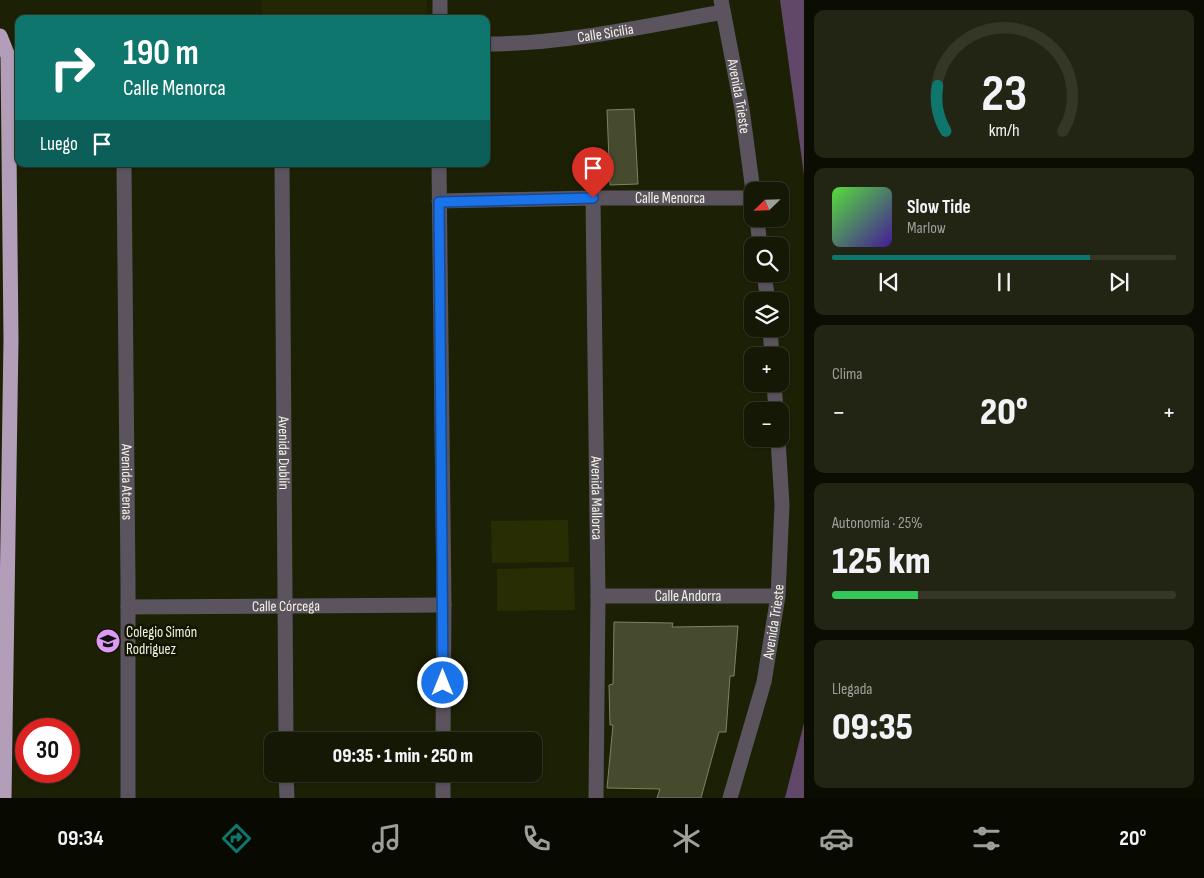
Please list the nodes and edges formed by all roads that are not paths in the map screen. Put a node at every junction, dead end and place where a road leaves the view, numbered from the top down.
1 (440, 0) edge
2 (722, 6) edge
3 (440, 15) edge
4 (0, 36) edge
5 (490, 44) edge
6 (124, 167) edge
7 (282, 167) edge
8 (439, 167) edge
9 (752, 182) edge
10 (593, 198) junction
11 (744, 198) edge
12 (439, 202) junction
13 (778, 447) edge
14 (598, 596) junction
15 (778, 596) junction
16 (444, 605) junction
17 (128, 607) junction
18 (286, 607) junction
19 (286, 732) edge
20 (443, 732) edge
21 (286, 782) edge
22 (443, 782) edge
23 (4, 798) edge
24 (128, 798) edge
25 (286, 798) edge
26 (443, 798) edge
27 (596, 798) edge
28 (730, 798) edge

1 - 3 street
2 - 5 street, Calle Sicilia
2 - 9 street, Avenida Trieste
4 - 23 highway
6 - 17 street, Avenida Atenas
7 - 18 street, Avenida Dublín
8 - 12 street
10 - 11 street, Calle Menorca
10 - 12 street, Calle Menorca
10 - 14 street, Avenida Mallorca
12 - 16 street
13 - 15 street, Avenida Trieste
14 - 15 street, Calle Andorra
14 - 27 street, Avenida Mallorca
15 - 28 street, Avenida Trieste
16 - 18 street, Calle Córcega
16 - 20 street
17 - 18 street, Calle Córcega
17 - 24 street, Avenida Atenas
18 - 19 street, Avenida Dublín
21 - 25 street
22 - 26 street

